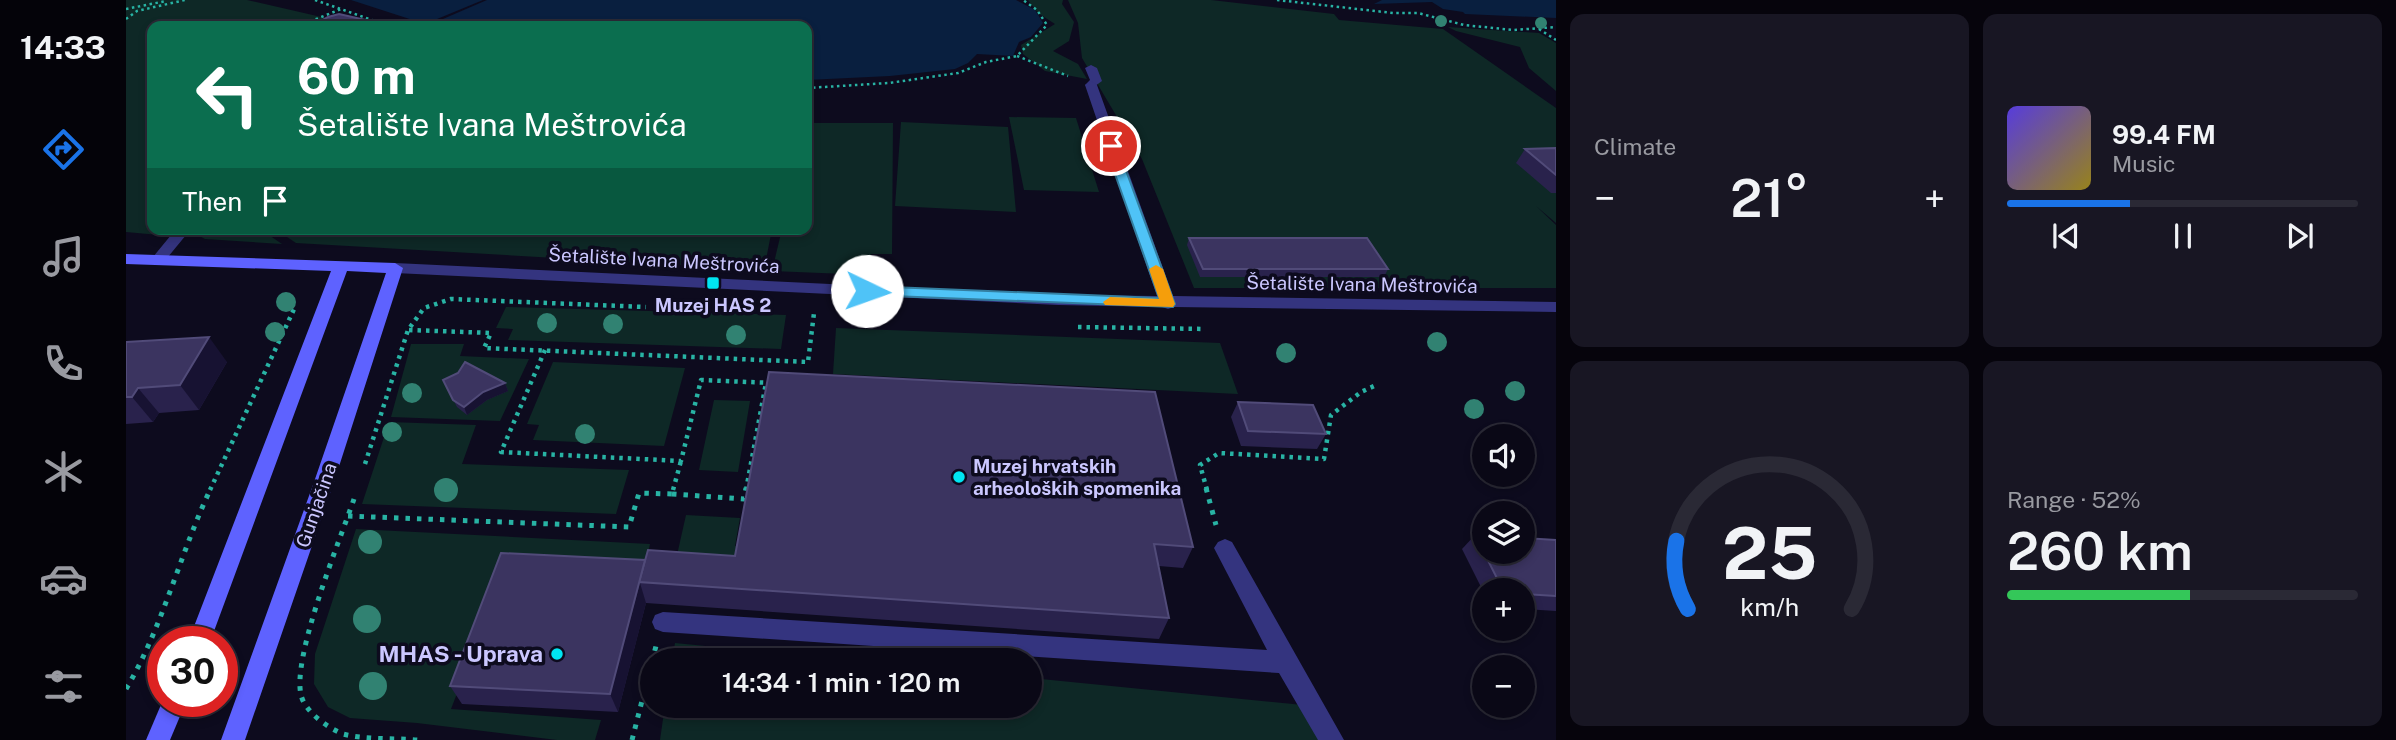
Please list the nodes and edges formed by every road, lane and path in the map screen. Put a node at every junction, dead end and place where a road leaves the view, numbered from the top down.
1 (173, 0) edge
2 (185, 0) edge
3 (315, 0) edge
4 (1023, 0) edge
5 (1277, 0) edge
6 (341, 8) junction
7 (126, 9) edge
8 (126, 17) edge
9 (311, 21) edge
10 (376, 21) edge
11 (1556, 27) edge
12 (1537, 28) junction
13 (1556, 40) edge
14 (1017, 56) junction
15 (1091, 68) dead end
16 (1091, 85) junction
17 (812, 88) edge
18 (179, 235) edge
19 (126, 259) edge
20 (158, 260) junction
21 (341, 266) junction
22 (395, 268) junction
23 (301, 300) dead end
24 (1168, 304) junction
25 (653, 307) dead end
26 (1556, 307) edge
27 (806, 313) dead end
28 (814, 313) junction
29 (828, 314) dead end
30 (1069, 327) dead end
31 (1217, 328) dead end
32 (408, 330) junction
33 (545, 350) junction
34 (766, 383) junction
35 (778, 383) edge
36 (1374, 386) dead end
37 (681, 461) junction
38 (365, 464) dead end
39 (672, 494) junction
40 (354, 499) dead end
41 (348, 516) junction
42 (1224, 548) joint
43 (663, 622) dead end
44 (205, 626) edge
45 (1286, 663) junction
46 (126, 689) edge
47 (640, 710) edge
48 (168, 717) edge
49 (158, 740) edge
50 (233, 740) edge
51 (418, 740) edge
52 (632, 740) edge
53 (1332, 740) edge

1 - 7 path
2 - 8 path
3 - 6 path
4 - 14 path
5 - 12 path
6 - 9 path
6 - 10 path
11 - 12 path
12 - 13 path
14 - 16 path
14 - 17 path
15 - 16 street
16 - 24 street
18 - 20 street
19 - 20 main road, Šetalište Ivana Meštrovića
20 - 21 main road, Šetalište Ivana Meštrovića
21 - 22 main road, Šetalište Ivana Meštrovića
21 - 44 main road
22 - 24 street, Šetalište Ivana Meštrovića
22 - 50 main road, Gunjačina
23 - 46 path
24 - 26 street, Šetalište Ivana Meštrovića
25 - 32 path
27 - 28 path
28 - 29 path
28 - 33 path
30 - 31 path
32 - 33 path
32 - 38 path
33 - 37 path
34 - 35 path
34 - 37 path
34 - 39 path
36 - 42 path
37 - 39 path
39 - 41 path
40 - 41 path
41 - 51 path
42 - 45 street
43 - 45 street
45 - 53 street
47 - 52 path
48 - 49 main road

